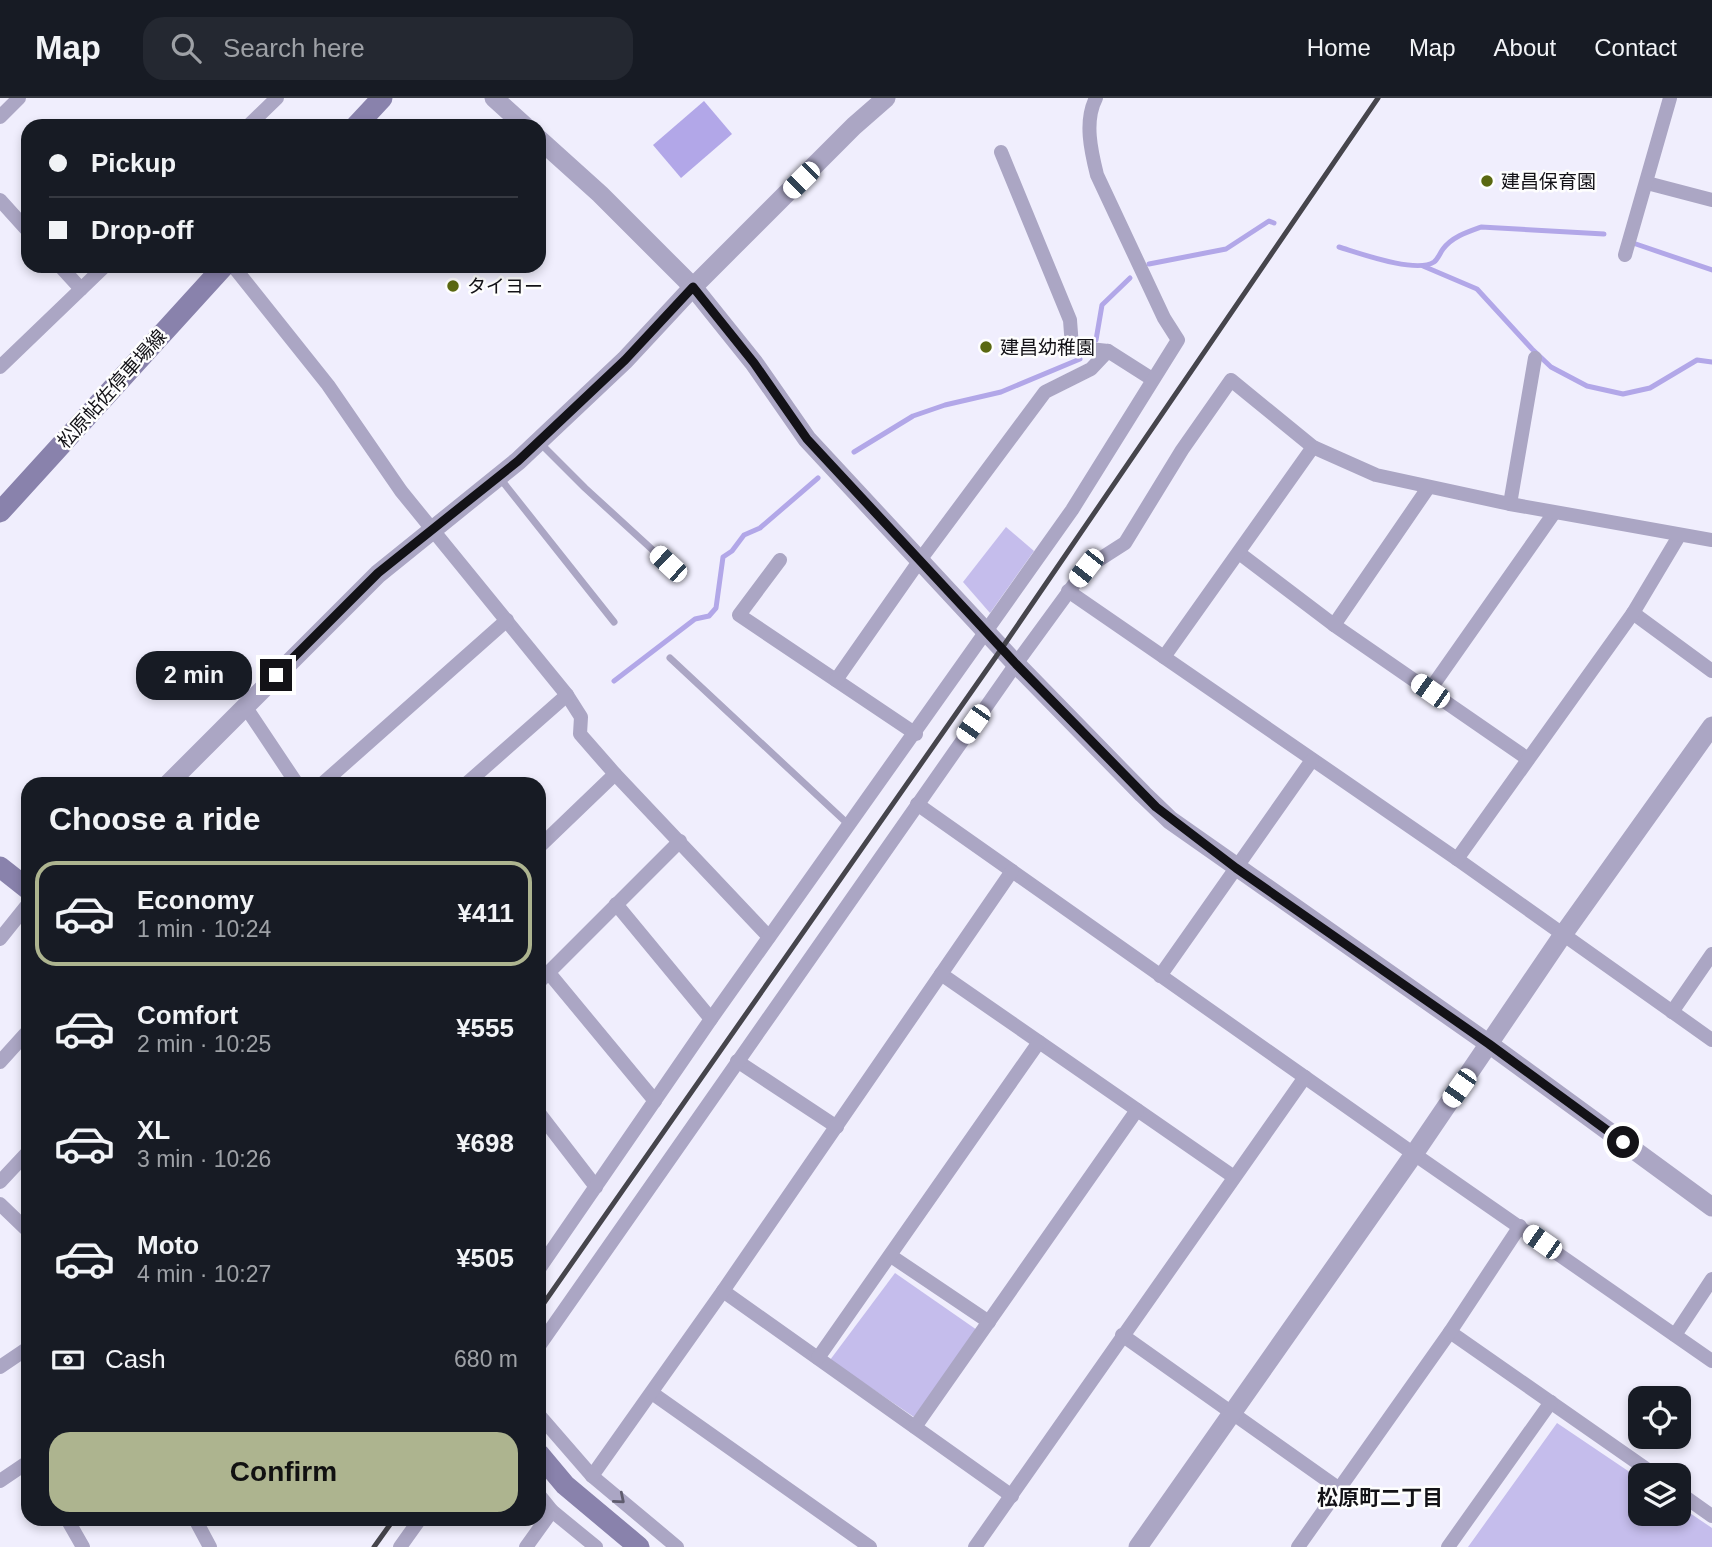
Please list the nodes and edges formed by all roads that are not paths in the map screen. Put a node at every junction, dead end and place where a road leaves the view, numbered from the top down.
1 (19, 98) edge
2 (277, 98) edge
3 (382, 98) edge
4 (494, 98) edge
5 (886, 98) edge
6 (1096, 98) edge
7 (1670, 98) edge
8 (0, 117) edge
9 (255, 119) edge
10 (362, 119) edge
11 (517, 119) edge
12 (546, 145) edge
13 (1001, 152) dead end
14 (1647, 184) junction
15 (0, 200) edge
16 (1712, 200) edge
17 (21, 223) edge
18 (1625, 256) dead end
19 (66, 273) edge
20 (97, 273) edge
21 (218, 273) edge
22 (239, 273) edge
23 (693, 287) junction
24 (81, 289) junction
25 (1108, 351) junction
26 (1535, 358) dead end
27 (0, 367) edge
28 (1153, 379) junction
29 (539, 441) junction
30 (1313, 447) junction
31 (498, 476) junction
32 (1429, 488) junction
33 (1510, 504) junction
34 (0, 512) edge
35 (1555, 513) junction
36 (431, 528) junction
37 (1679, 536) junction
38 (1712, 540) edge
39 (1239, 553) junction
40 (780, 560) dead end
41 (920, 560) junction
42 (668, 564) dead end
43 (1068, 591) junction
44 (1633, 613) junction
45 (507, 620) junction
46 (614, 622) dead end
47 (1334, 625) junction
48 (986, 631) junction
49 (1164, 656) junction
50 (670, 658) dead end
51 (1016, 664) junction
52 (1712, 671) edge
53 (836, 680) junction
54 (1430, 691) junction
55 (567, 695) junction
56 (245, 706) junction
57 (1712, 726) edge
58 (916, 734) junction
59 (1528, 759) junction
60 (1312, 760) junction
61 (615, 774) junction
62 (174, 777) edge
63 (293, 777) edge
64 (330, 777) edge
65 (474, 777) edge
66 (916, 804) junction
67 (849, 826) junction
68 (546, 840) edge
69 (680, 841) junction
70 (1457, 859) junction
71 (0, 867) edge
72 (1236, 868) junction
73 (1012, 871) junction
74 (21, 884) edge
75 (615, 905) junction
76 (21, 913) edge
77 (1562, 936) junction
78 (769, 937) junction
79 (0, 939) edge
80 (1712, 954) edge
81 (941, 974) junction
82 (546, 975) edge
83 (1160, 975) junction
84 (546, 979) edge
85 (1672, 1012) junction
86 (711, 1019) junction
87 (21, 1039) edge
88 (1712, 1040) edge
89 (1039, 1042) junction
90 (1489, 1044) junction
91 (0, 1062) edge
92 (737, 1062) junction
93 (1304, 1077) junction
94 (655, 1101) junction
95 (1138, 1110) junction
96 (546, 1122) edge
97 (837, 1127) junction
98 (1414, 1154) junction
99 (21, 1160) edge
100 (1234, 1177) junction
101 (0, 1182) edge
102 (596, 1187) junction
103 (0, 1204) edge
104 (1712, 1207) edge
105 (21, 1224) edge
106 (1520, 1227) junction
107 (891, 1256) junction
108 (546, 1259) edge
109 (1712, 1279) edge
110 (723, 1291) junction
111 (989, 1322) junction
112 (1450, 1332) junction
113 (1122, 1335) junction
114 (1675, 1335) junction
115 (546, 1336) edge
116 (21, 1353) edge
117 (818, 1358) junction
118 (1712, 1361) edge
119 (0, 1367) edge
120 (652, 1393) junction
121 (1551, 1402) junction
122 (1232, 1412) junction
123 (546, 1423) edge
124 (915, 1427) junction
125 (546, 1462) edge
126 (1638, 1463) edge
127 (21, 1467) edge
128 (3, 1474) edge
129 (592, 1476) junction
130 (1338, 1488) junction
131 (1012, 1496) junction
132 (1691, 1501) edge
133 (546, 1504) edge
134 (552, 1511) junction
135 (1712, 1516) edge
136 (546, 1519) edge
137 (71, 1526) edge
138 (199, 1526) edge
139 (415, 1526) edge
140 (541, 1526) edge
141 (83, 1547) edge
142 (210, 1547) edge
143 (400, 1547) edge
144 (526, 1547) edge
145 (596, 1547) edge
146 (639, 1547) edge
147 (677, 1547) edge
148 (870, 1547) edge
149 (975, 1547) edge
150 (1138, 1547) edge
151 (1298, 1547) edge
152 (1448, 1547) edge

1 - 8 street
2 - 9 street
3 - 10 main road
4 - 11 street
5 - 23 street
6 - 28 street
7 - 14 street
12 - 23 street
13 - 25 street
14 - 16 street
14 - 18 street
15 - 17 street
19 - 24 street
20 - 24 street
21 - 34 main road, 松原帖佐停車場線
22 - 36 street
23 - 29 street
23 - 41 street
24 - 27 street
25 - 28 street
25 - 41 street
26 - 33 street
28 - 48 street
29 - 31 street
29 - 42 lane
30 - 32 street
30 - 39 street
30 - 43 street
31 - 36 street
31 - 46 lane
32 - 33 street
32 - 47 street
33 - 35 street
35 - 37 street
35 - 54 street
36 - 45 street
36 - 56 street
37 - 38 street
37 - 44 street
39 - 47 street
39 - 49 street
40 - 53 street
41 - 48 street
41 - 53 street
43 - 49 street
43 - 51 street
44 - 52 street
44 - 59 street
45 - 55 street
45 - 64 street
47 - 54 street
48 - 51 street
48 - 58 street
49 - 60 street
50 - 67 lane
51 - 66 street
51 - 72 street
53 - 58 street
54 - 59 street
55 - 61 street
55 - 65 street
56 - 62 street
56 - 63 street
57 - 77 street
58 - 67 street
59 - 70 street
60 - 70 street
60 - 72 street
61 - 68 street
61 - 69 street
66 - 73 street
66 - 92 street
67 - 78 street
69 - 75 street
69 - 78 street
70 - 77 street
71 - 74 main road
72 - 83 street
72 - 90 street
73 - 81 street
73 - 83 street
75 - 82 street
75 - 86 street
76 - 79 street
77 - 85 street
77 - 90 street
78 - 86 street
80 - 85 street
81 - 89 street
81 - 97 street
83 - 93 street
84 - 94 street
85 - 88 street
86 - 94 street
87 - 91 street
89 - 95 street
89 - 107 street
90 - 98 street
90 - 104 street
92 - 97 street
92 - 115 street
93 - 98 street
93 - 100 street
94 - 102 street
95 - 100 street
95 - 111 street
96 - 102 street
97 - 110 street
98 - 106 street
98 - 122 street
99 - 101 street
100 - 113 street
102 - 108 street
103 - 105 street
106 - 112 street
106 - 114 street
107 - 111 street
107 - 117 street
109 - 114 street
110 - 117 street
110 - 120 street
111 - 124 street
112 - 121 street
112 - 130 street
113 - 122 street
113 - 131 street
114 - 118 street
116 - 119 street
117 - 124 street
120 - 129 street
120 - 148 street
121 - 126 street
121 - 152 street
122 - 130 street
122 - 150 street
123 - 129 street
124 - 131 street
125 - 146 main road
127 - 128 street
129 -> 147 street
130 - 151 street
131 - 149 street
132 - 135 street
133 - 134 street
134 - 136 street
134 - 145 street
137 - 141 street
138 - 142 street
139 - 143 street
140 - 144 street

